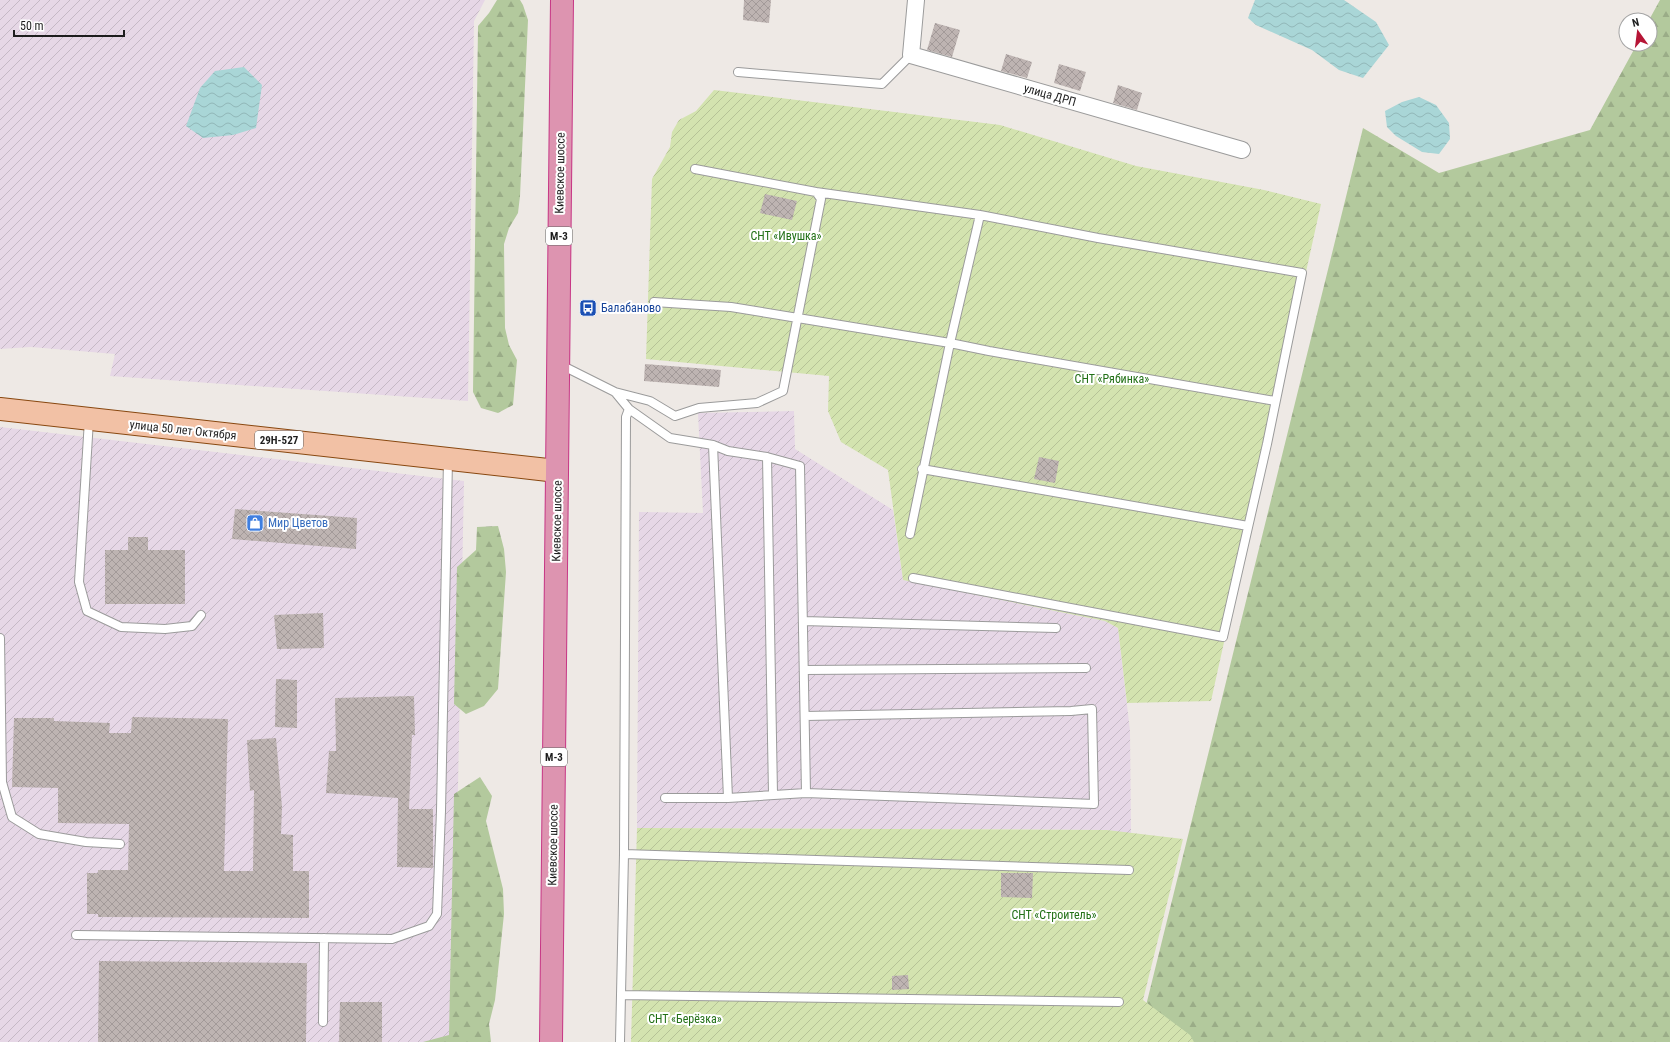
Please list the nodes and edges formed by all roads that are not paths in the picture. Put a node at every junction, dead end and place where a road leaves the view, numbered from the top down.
1 (562, 0) edge
2 (916, 0) edge
3 (910, 55) junction
4 (738, 72) dead end
5 (1242, 150) dead end
6 (695, 169) dead end
7 (816, 192) junction
8 (980, 215) junction
9 (654, 302) dead end
10 (798, 318) junction
11 (950, 343) junction
12 (558, 364) junction
13 (615, 392) junction
14 (1275, 401) junction
15 (0, 409) edge
16 (629, 409) junction
17 (89, 419) junction
18 (713, 445) junction
19 (767, 457) junction
20 (448, 459) junction
21 (922, 469) junction
22 (557, 471) junction
23 (1248, 526) junction
24 (910, 534) dead end
25 (913, 578) dead end
26 (201, 615) dead end
27 (803, 621) junction
28 (1056, 628) dead end
29 (0, 638) edge
30 (1086, 668) dead end
31 (804, 670) junction
32 (805, 716) junction
33 (806, 793) junction
34 (773, 794) junction
35 (665, 798) dead end
36 (728, 798) junction
37 (120, 844) dead end
38 (624, 854) junction
39 (1129, 870) dead end
40 (76, 935) dead end
41 (324, 938) junction
42 (621, 995) junction
43 (1119, 1002) dead end
44 (323, 1022) dead end
45 (551, 1042) edge
46 (620, 1042) edge

1 - 12 highway, Киевское шоссе / М-3
2 - 3 street
3 - 4 lane
3 - 5 street, улица ДРП
6 - 7 lane
7 - 8 lane
7 - 10 lane
8 - 11 lane
8 - 14 lane
9 - 10 lane
10 - 11 lane
10 - 13 lane
11 - 14 lane
11 - 21 lane
12 - 13 lane
12 - 22 highway, Киевское шоссе / М-3
13 - 16 lane
14 - 23 lane
15 - 17 main road, улица 50 лет Октября / 29Н-527
16 - 18 lane
16 - 38 lane
17 - 20 main road, улица 50 лет Октября / 29Н-527
17 - 26 lane
18 - 19 lane
18 - 36 lane
19 - 27 lane
19 - 34 lane
20 - 22 main road, улица 50 лет Октября / 29Н-527
20 - 41 lane
21 - 23 lane
21 - 24 lane
22 - 45 highway, Киевское шоссе / М-3
23 - 25 lane
27 - 28 lane
27 - 31 lane
29 - 37 lane
30 - 31 lane
31 - 32 lane
32 - 33 lane
32 - 33 lane
33 - 34 lane
34 - 36 lane
35 - 36 lane
38 - 39 lane
38 - 42 lane
40 - 41 lane
41 - 44 lane
42 - 43 lane
42 - 46 lane

